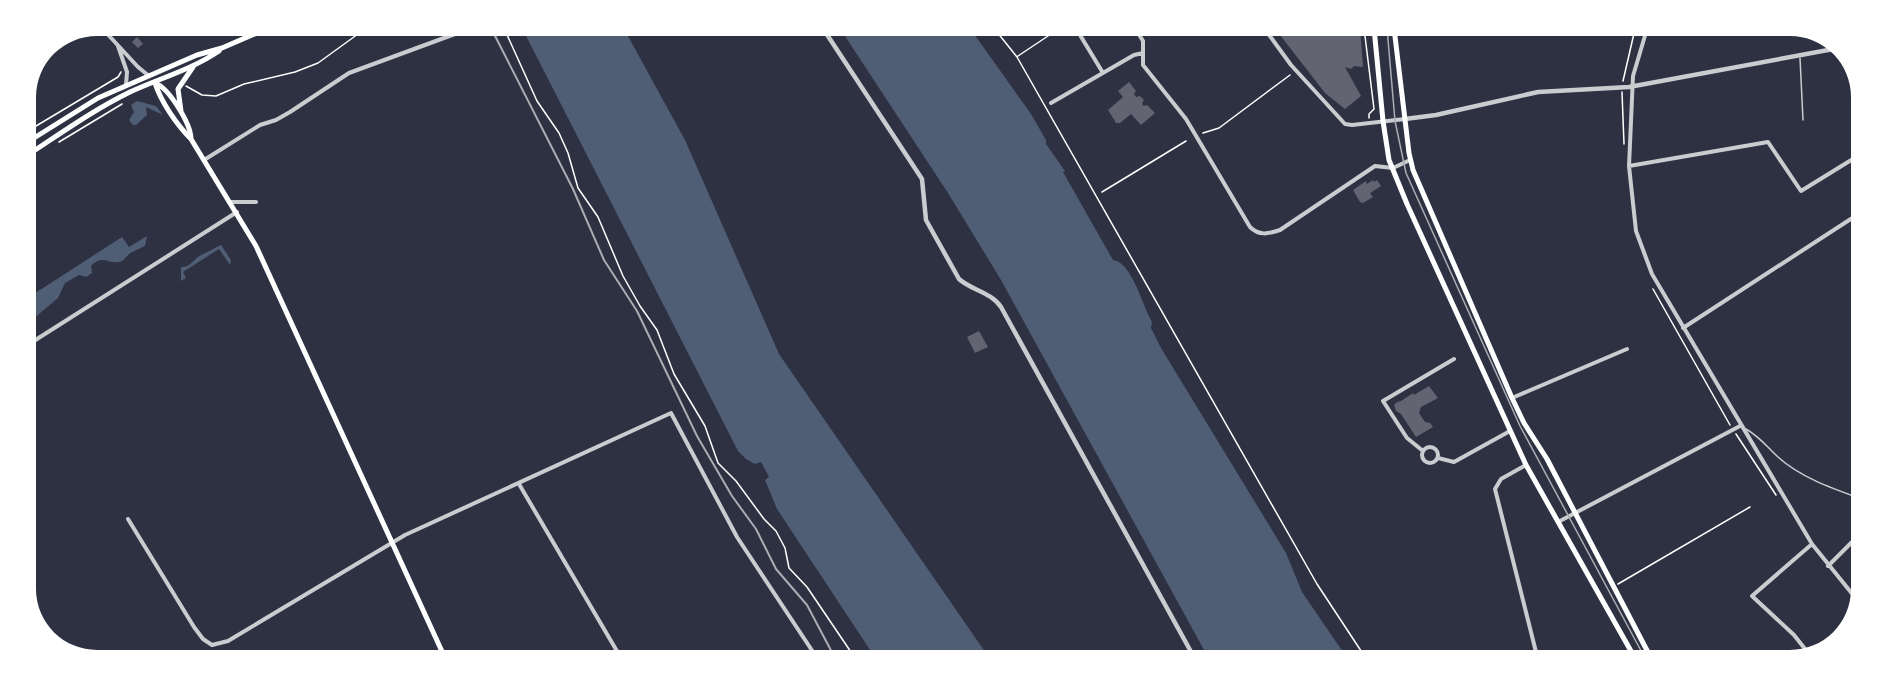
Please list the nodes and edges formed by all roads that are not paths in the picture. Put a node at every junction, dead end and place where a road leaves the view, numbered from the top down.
1 (109, 36) edge
2 (250, 36) edge
3 (452, 36) edge
4 (828, 36) edge
5 (1081, 36) edge
6 (1140, 36) edge
7 (1270, 36) edge
8 (1375, 36) edge
9 (1395, 36) edge
10 (1645, 36) edge
11 (118, 46) junction
12 (222, 48) junction
13 (1828, 50) edge
14 (1143, 53) junction
15 (1800, 56) junction
16 (193, 67) junction
17 (1103, 73) junction
18 (149, 76) junction
19 (155, 83) junction
20 (126, 85) junction
21 (1632, 86) junction
22 (1051, 103) dead end
23 (181, 113) junction
24 (1405, 119) junction
25 (1803, 120) dead end
26 (1383, 121) junction
27 (36, 137) edge
28 (191, 139) junction
29 (36, 150) edge
30 (204, 160) junction
31 (1410, 160) junction
32 (1851, 160) edge
33 (1629, 166) junction
34 (1393, 168) junction
35 (230, 202) junction
36 (256, 202) dead end
37 (237, 212) junction
38 (1851, 219) edge
39 (1683, 328) junction
40 (36, 341) edge
41 (1627, 349) dead end
42 (1454, 359) dead end
43 (1512, 398) junction
44 (1740, 426) junction
45 (1510, 431) junction
46 (1423, 451) junction
47 (1438, 458) junction
48 (1526, 465) junction
49 (519, 484) junction
50 (1851, 496) edge
51 (1576, 514) junction
52 (128, 519) dead end
53 (1557, 523) junction
54 (392, 542) junction
55 (1851, 543) edge
56 (1812, 544) junction
57 (1828, 566) junction
58 (1851, 592) edge
59 (1804, 648) edge
60 (441, 650) edge
61 (616, 650) edge
62 (813, 650) edge
63 (1190, 650) edge
64 (1535, 650) edge
65 (1629, 650) edge
66 (1647, 650) edge

1 - 11 street
2 - 12 main road
3 - 30 street
4 - 63 street
5 - 17 street
6 - 14 street
7 - 26 street
8 - 26 main road
9 - 24 main road
10 - 21 street
11 - 18 street
11 - 20 street
12 - 16 main road
12 - 18 main road
13 - 15 street
14 - 17 street
14 - 34 street
15 - 21 street
15 - 25 lane
16 - 19 main road
16 - 23 main road
17 - 22 street
18 - 19 main road
18 - 20 main road
19 - 23 main road
19 - 28 main road
19 - 29 main road
20 - 27 main road
21 - 24 street
21 - 33 street
23 - 28 main road
24 - 26 street
24 - 31 main road
26 - 34 main road
28 - 30 main road
30 - 35 main road
31 - 34 street
31 - 43 main road
32 - 33 street
33 - 39 street
34 - 45 main road
35 - 36 street
35 - 37 main road
37 - 40 street
37 - 54 main road
38 - 39 street
39 - 44 street
41 - 43 street
42 - 46 street
43 - 51 main road
44 - 50 lane
44 - 51 street
44 - 56 street
45 - 47 street
45 - 48 main road
46 - 47 street
46 - 47 street
48 - 53 main road
48 - 64 street
49 - 54 street
49 - 61 street
49 - 62 street
51 - 53 street
51 - 66 main road
52 - 54 street
53 - 65 main road
54 - 60 main road
55 - 57 street
56 - 57 street
56 - 59 street
57 - 58 street

